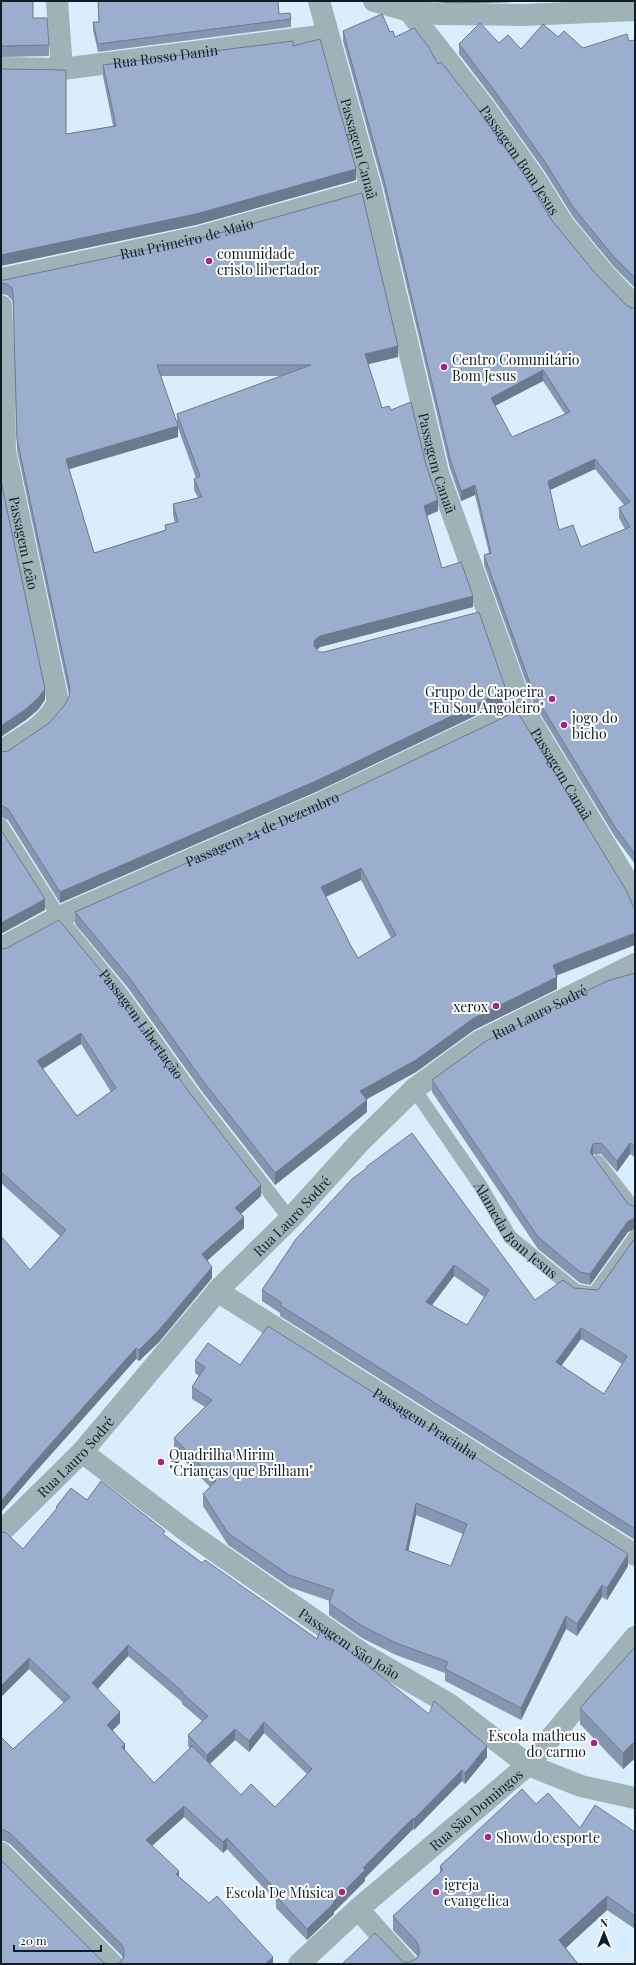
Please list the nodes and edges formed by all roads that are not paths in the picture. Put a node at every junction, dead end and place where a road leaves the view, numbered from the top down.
1 (57, 1) edge
2 (319, 1) edge
3 (374, 1) edge
4 (635, 10) edge
5 (409, 11) junction
6 (328, 35) junction
7 (1, 68) edge
8 (62, 69) junction
9 (371, 189) junction
10 (1, 279) edge
11 (1, 306) edge
12 (635, 306) edge
13 (522, 708) junction
14 (1, 751) edge
15 (1, 825) edge
16 (635, 894) edge
17 (59, 917) junction
18 (1, 948) edge
19 (635, 964) edge
20 (414, 1089) junction
21 (598, 1162) edge
22 (635, 1210) edge
23 (290, 1219) junction
24 (635, 1237) edge
25 (217, 1291) junction
26 (82, 1452) junction
27 (1, 1532) edge
28 (635, 1555) edge
29 (635, 1637) edge
30 (528, 1765) junction
31 (635, 1798) edge
32 (1, 1853) edge
33 (358, 1908) junction
34 (112, 1964) edge
35 (299, 1964) edge
36 (406, 1964) edge

1 - 8 street
2 - 6 street, Passagem Canaã
3 - 5 street
4 - 5 street
5 - 12 street, Passagem Bom Jesus
6 - 8 street, Rua Rosso Danin
6 - 9 street, Passagem Canaã
7 - 8 street, Rua Rosso Danin
9 - 10 street, Rua Primeiro de Maio
9 - 13 street, Passagem Canaã
11 - 14 street, Passagem Leão
13 - 16 street, Passagem Canaã
13 - 17 street, Passagem 24 de Dezembro
15 - 17 lane, Passagem Libertação
17 - 18 street, Passagem 24 de Dezembro
17 - 23 lane, Passagem Libertação
19 - 20 street, Rua Lauro Sodré
20 - 23 street, Rua Lauro Sodré
20 - 24 lane, Alameda Bom Jesus
21 - 22 lane
23 - 25 street, Rua Lauro Sodré
25 - 26 street, Rua Lauro Sodré
25 - 28 street, Passagem Pracinha
26 - 27 street, Rua Lauro Sodré
26 - 30 street, Passagem São João
29 - 30 street, Rua São Domingos
30 - 31 street, Passagem São João
30 - 33 street, Rua São Domingos
32 - 34 street
33 - 35 street, Rua São Domingos
33 - 36 street

